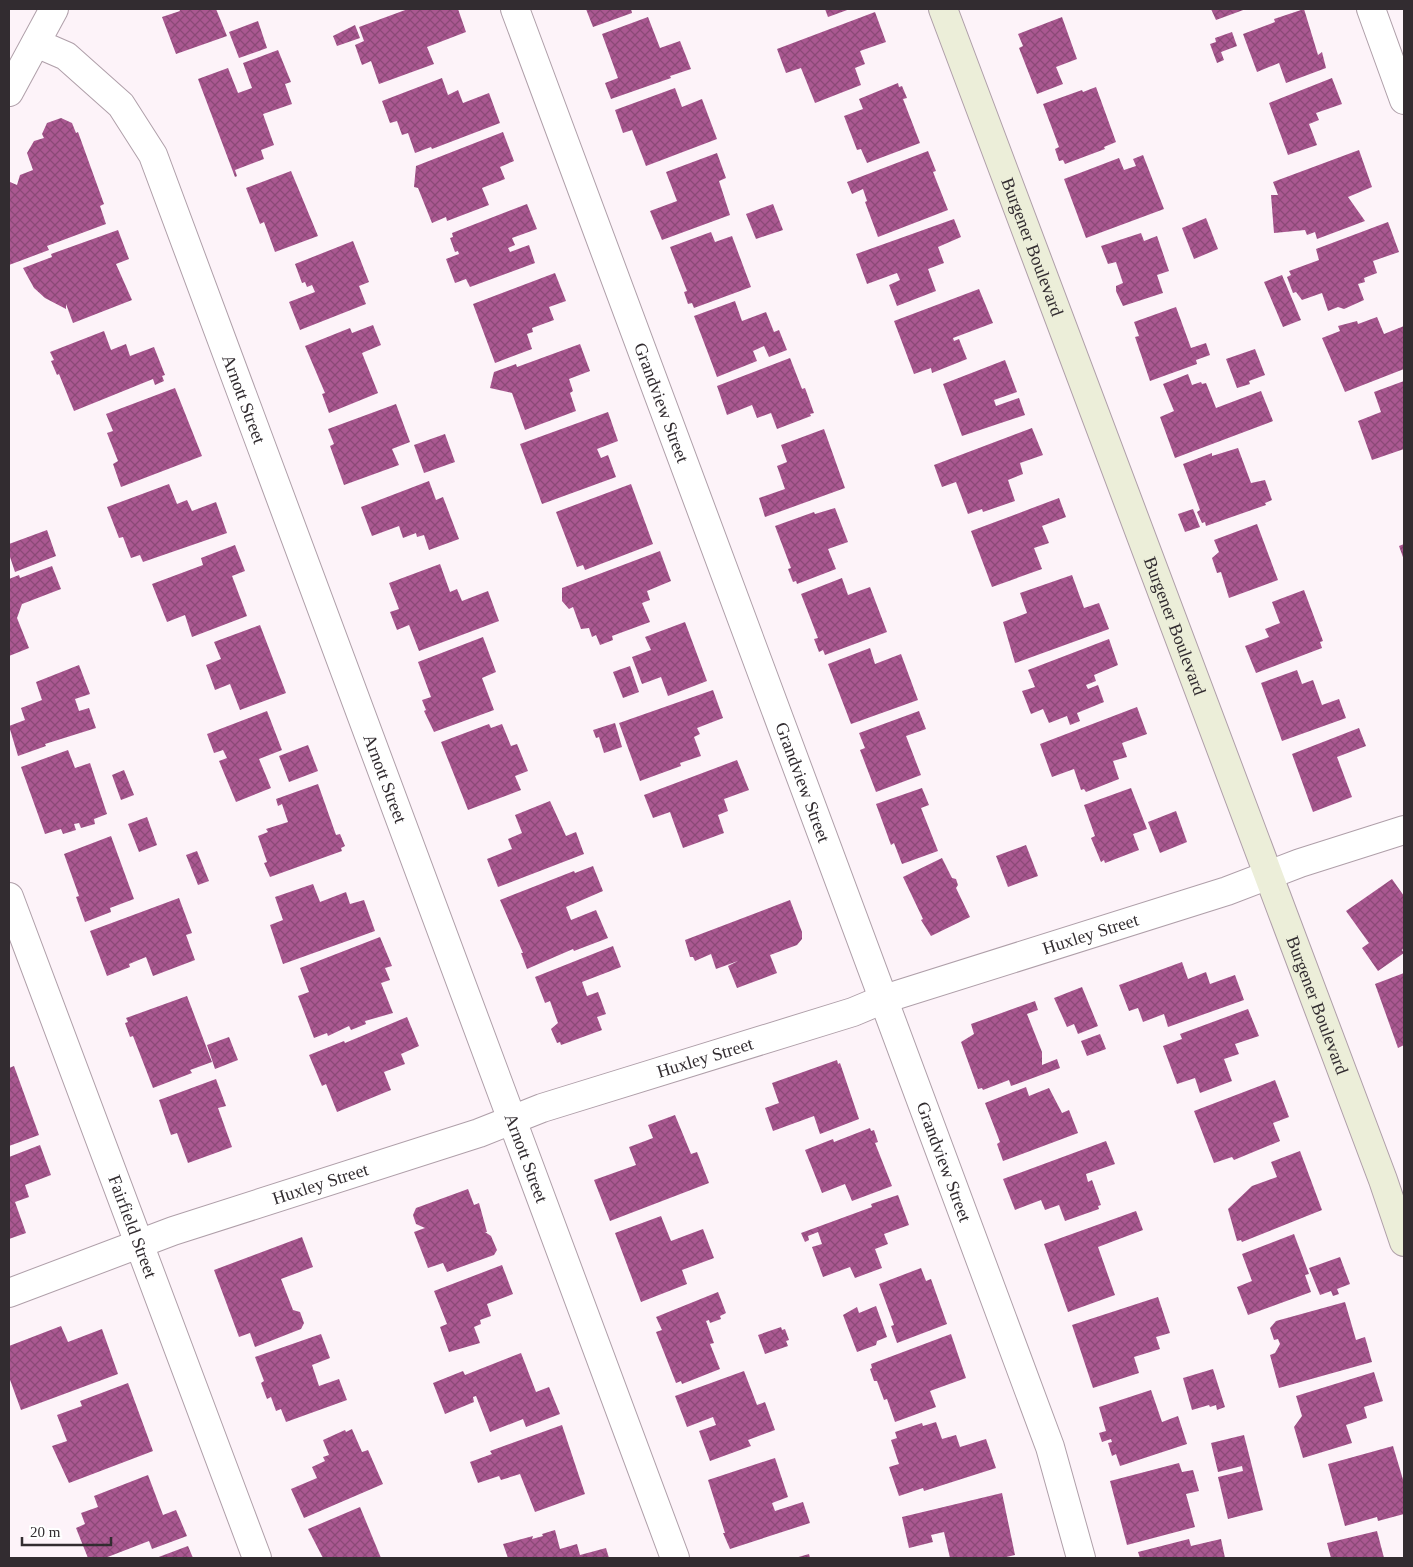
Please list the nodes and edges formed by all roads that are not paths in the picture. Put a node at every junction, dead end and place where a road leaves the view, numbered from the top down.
1 (54, 9) edge
2 (515, 9) edge
3 (944, 9) edge
4 (1371, 9) edge
5 (36, 42) junction
6 (9, 92) edge
7 (1404, 100) edge
8 (1404, 830) edge
9 (1267, 876) junction
10 (9, 897) edge
11 (884, 999) junction
12 (511, 1120) junction
13 (1404, 1242) edge
14 (138, 1243) junction
15 (9, 1293) edge
16 (257, 1558) edge
17 (675, 1558) edge
18 (1081, 1558) edge

1 - 5 street
2 - 11 street, Grandview Street
3 - 9 main road, Burgener Boulevard
4 - 7 street
5 - 6 street
5 - 12 street, Arnott Street
8 - 9 street, Huxley Street
9 - 11 street, Huxley Street
9 - 13 main road, Burgener Boulevard
10 - 14 street, Fairfield Street
11 - 12 street, Huxley Street
11 - 18 street, Grandview Street
12 - 14 street, Huxley Street
12 - 17 street, Arnott Street
14 - 15 street, Huxley Street
14 - 16 street, Fairfield Street

